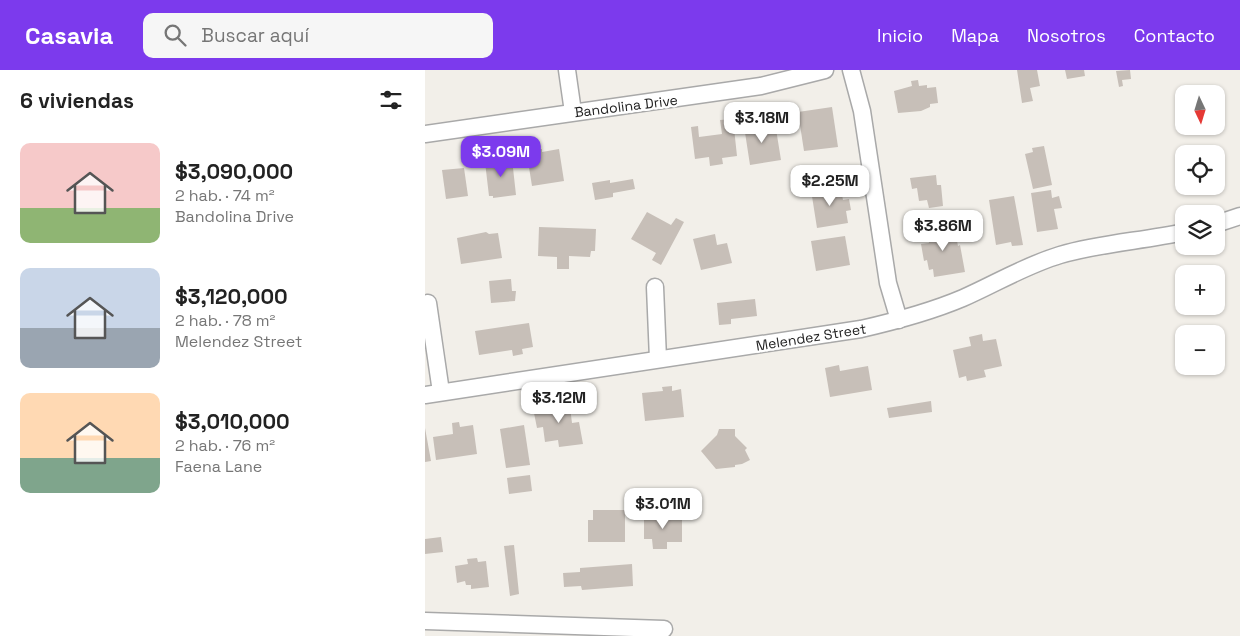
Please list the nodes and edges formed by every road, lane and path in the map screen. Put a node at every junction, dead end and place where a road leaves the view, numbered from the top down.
1 (567, 70) edge
2 (825, 70) edge
3 (851, 70) edge
4 (573, 112) junction
5 (425, 134) edge
6 (1240, 216) edge
7 (1225, 221) edge
8 (1175, 234) edge
9 (655, 287) dead end
10 (427, 302) dead end
11 (899, 320) junction
12 (658, 359) junction
13 (441, 392) junction
14 (425, 395) edge
15 (425, 620) edge
16 (664, 629) dead end

1 - 4 street
2 - 4 street, Bandolina Drive
3 - 11 street
4 - 5 street, Bandolina Drive
6 - 7 street
8 - 11 street, Melendez Street
9 - 12 street
10 - 13 street
11 - 12 street, Melendez Street
12 - 13 street, Melendez Street
13 - 14 street, Melendez Street
15 - 16 street

